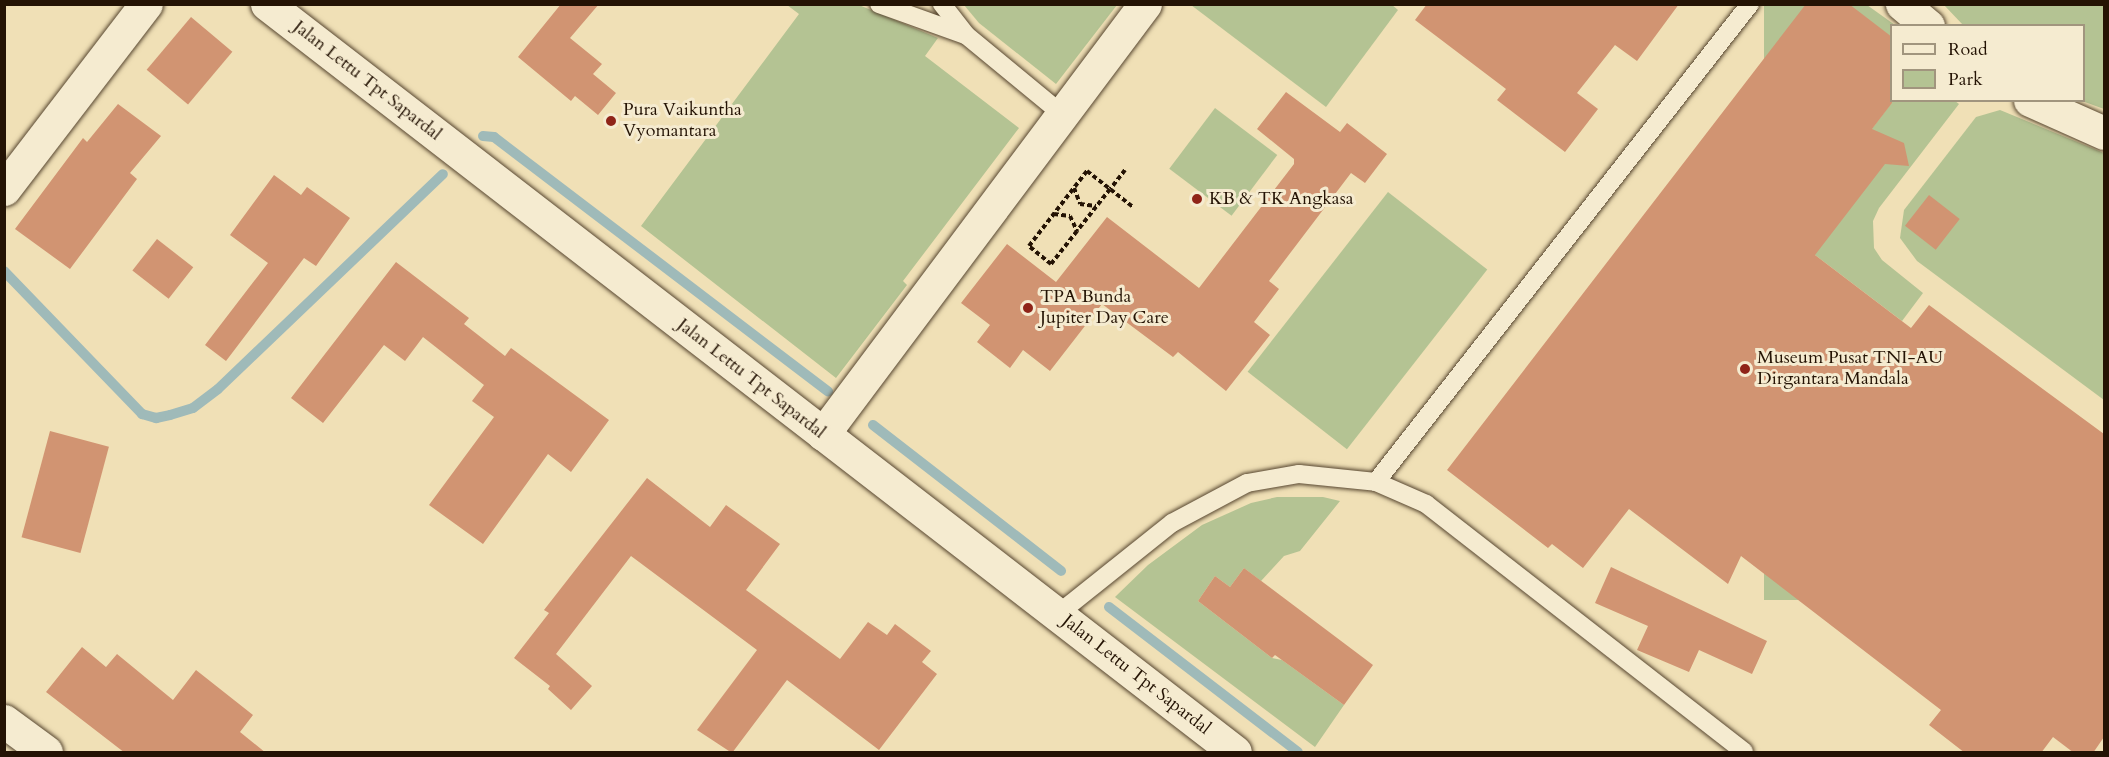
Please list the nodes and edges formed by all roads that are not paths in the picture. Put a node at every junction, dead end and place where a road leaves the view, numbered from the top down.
1 (146, 4) edge
2 (879, 4) edge
3 (942, 4) edge
4 (1145, 4) edge
5 (1750, 4) edge
6 (1902, 4) edge
7 (277, 7) edge
8 (1926, 24) edge
9 (966, 35) junction
10 (2034, 102) edge
11 (1062, 114) junction
12 (2104, 133) edge
13 (4, 189) edge
14 (823, 434) junction
15 (1376, 482) junction
16 (1058, 614) junction
17 (4, 721) edge
18 (46, 753) edge
19 (1235, 753) edge
20 (1744, 753) edge

1 - 13 street
2 - 9 lane
3 - 9 lane
4 - 11 street
5 - 15 lane
6 - 8 street
7 - 14 street, Jalan Lettu Tpt Sapardal
9 - 11 lane
10 - 12 street
11 - 14 street
14 - 16 street, Jalan Lettu Tpt Sapardal
15 - 16 lane
15 - 20 lane
16 - 19 street, Jalan Lettu Tpt Sapardal
17 - 18 street

